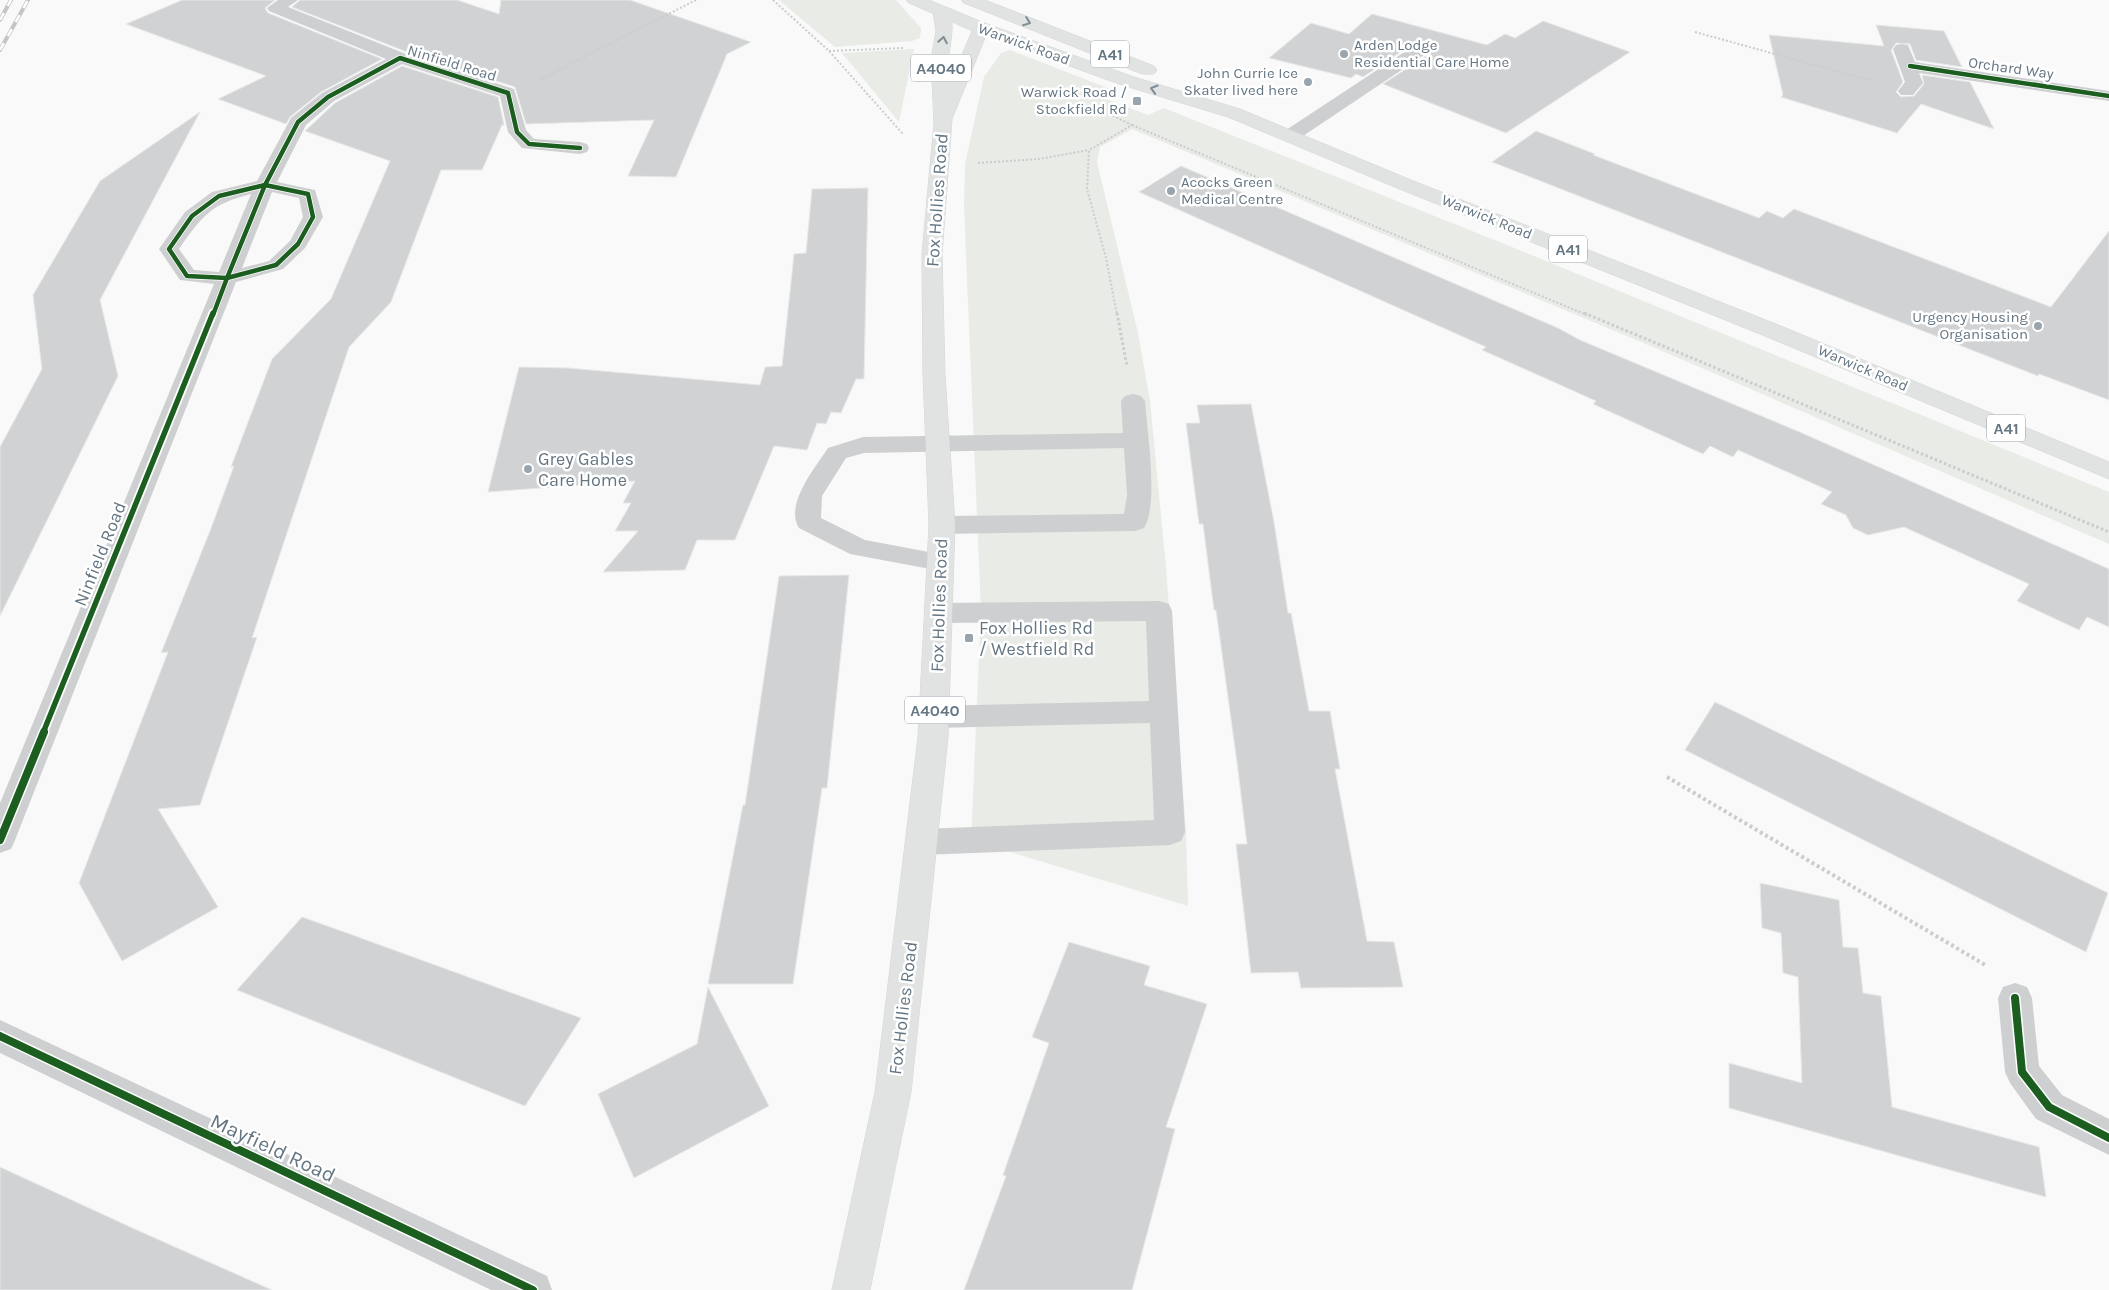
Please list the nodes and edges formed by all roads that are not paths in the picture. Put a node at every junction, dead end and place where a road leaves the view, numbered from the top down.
1 (290, 0) edge
2 (915, 0) edge
3 (976, 2) edge
4 (941, 12) junction
5 (981, 28) junction
6 (1902, 49) dead end
7 (1418, 51) dead end
8 (400, 58) junction
9 (1910, 66) junction
10 (1907, 91) road end
11 (2109, 96) edge
12 (1234, 113) junction
13 (942, 123) junction
14 (1290, 136) junction
15 (580, 148) dead end
16 (265, 185) junction
17 (226, 279) junction
18 (1133, 401) road end
19 (1136, 440) junction
20 (938, 443) junction
21 (2109, 471) edge
22 (942, 525) junction
23 (941, 562) junction
24 (939, 613) junction
25 (1164, 712) junction
26 (934, 717) junction
27 (0, 840) edge
28 (922, 842) junction
29 (2015, 998) road end
30 (0, 1036) edge
31 (2109, 1138) edge
32 (533, 1290) edge
33 (851, 1290) edge

1 - 8 street, Ninfield Road
2 - 4 main road, Warwick Road / A41
3 - 5 main road, Fox Hollies Road
3 -> 12 main road, A41
4 - 5 main road, Warwick Road / A41
13 -> 4 main road, Fox Hollies Road / A4040
12 -> 5 main road, Warwick Road / A41
5 - 13 main road, Fox Hollies Road / A4040
6 - 9 street
7 - 14 street
8 - 15 street, Ninfield Road
8 - 16 street, Ninfield Road
9 - 10 street
9 - 11 street, Orchard Way
12 - 14 main road, Warwick Road / A41
13 - 20 main road, Fox Hollies Road / A4040
14 - 21 main road, Warwick Road / A41
16 - 17 street, Ninfield Road
16 - 17 street
16 - 17 street
17 - 27 street, Ninfield Road
18 - 19 street
19 - 20 street
19 - 22 street
20 - 22 main road, Fox Hollies Road / A4040
20 - 23 street
22 - 23 main road, Fox Hollies Road / A4040
23 - 24 main road, Fox Hollies Road / A4040
24 - 25 street
24 - 26 main road, Fox Hollies Road / A4040
25 - 26 street
25 - 28 street
26 - 28 main road, Fox Hollies Road / A4040
28 - 33 main road, Fox Hollies Road / A4040
29 - 31 street
30 - 32 street, Mayfield Road

